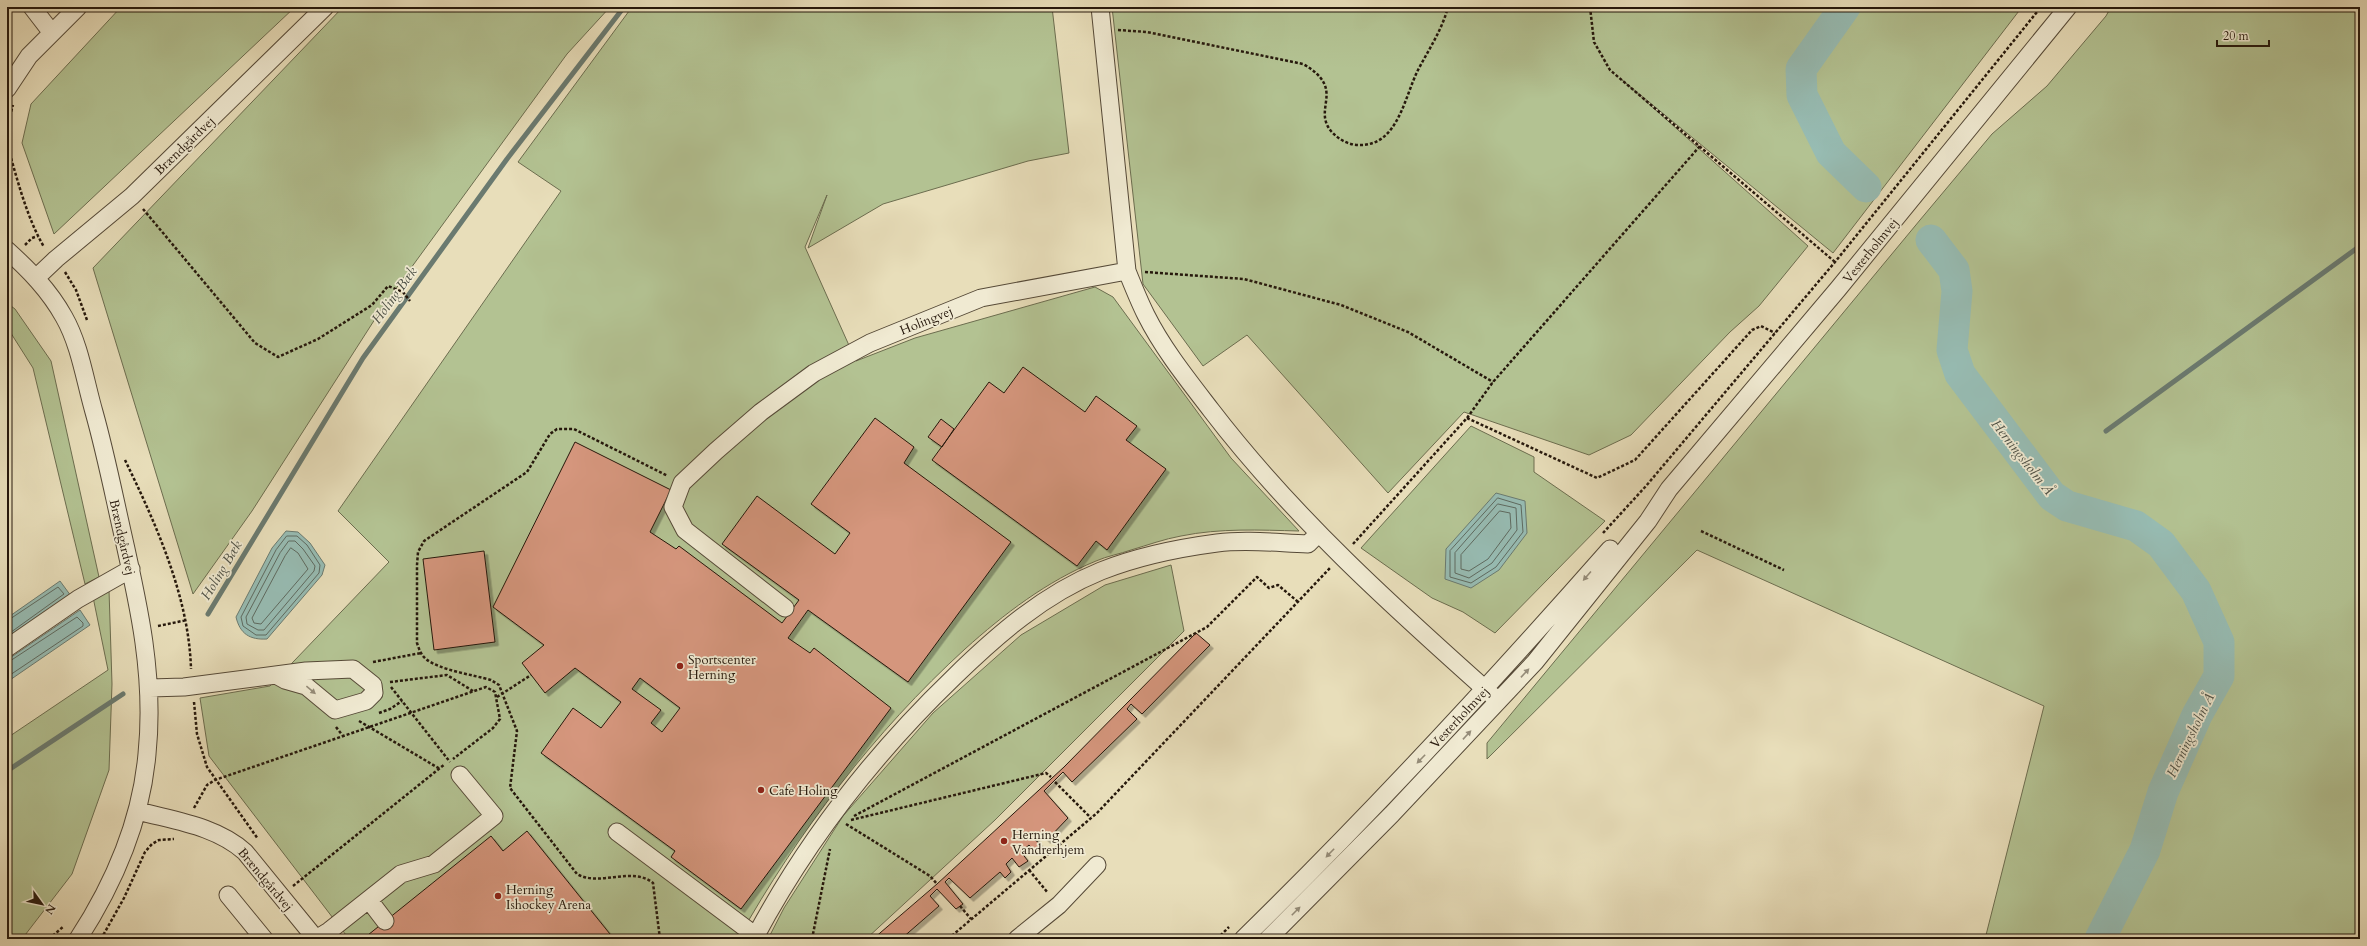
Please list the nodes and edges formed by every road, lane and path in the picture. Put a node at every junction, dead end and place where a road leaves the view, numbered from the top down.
1 (32, 7) edge
2 (78, 7) edge
3 (325, 7) edge
4 (1100, 7) edge
5 (1448, 7) edge
6 (1590, 7) edge
7 (2041, 7) edge
8 (2068, 7) edge
9 (1103, 29) junction
10 (52, 33) junction
11 (7, 89) edge
12 (7, 144) edge
13 (1700, 146) junction
14 (132, 196) junction
15 (7, 250) edge
16 (56, 259) junction
17 (1835, 262) junction
18 (1127, 271) junction
19 (37, 277) junction
20 (410, 301) dead end
21 (87, 322) dead end
22 (1775, 333) junction
23 (1493, 382) junction
24 (1467, 418) junction
25 (123, 455) dead end
26 (682, 483) junction
27 (1669, 489) junction
28 (1702, 531) dead end
29 (1318, 534) junction
30 (1599, 537) dead end
31 (1341, 557) junction
32 (131, 569) junction
33 (1784, 570) dead end
34 (1297, 601) junction
35 (785, 608) dead end
36 (187, 620) junction
37 (143, 630) junction
38 (7, 648) edge
39 (421, 653) junction
40 (376, 666) dead end
41 (276, 675) junction
42 (531, 675) dead end
43 (192, 685) junction
44 (150, 688) junction
45 (1485, 690) junction
46 (474, 691) junction
47 (502, 694) junction
48 (497, 697) junction
49 (1499, 701) junction
50 (353, 705) junction
51 (411, 713) junction
52 (369, 727) junction
53 (449, 761) junction
54 (440, 769) junction
55 (460, 775) joint
56 (1051, 777) dead end
57 (215, 780) junction
58 (1055, 782) dead end
59 (138, 811) junction
60 (1091, 818) junction
61 (843, 822) junction
62 (190, 825) junction
63 (617, 832) dead end
64 (832, 842) dead end
65 (261, 843) dead end
66 (1097, 865) dead end
67 (1029, 870) junction
68 (289, 880) dead end
69 (937, 884) dead end
70 (293, 886) junction
71 (298, 892) dead end
72 (228, 895) dead end
73 (369, 900) junction
74 (1059, 905) junction
75 (960, 906) dead end
76 (971, 919) junction
77 (385, 921) dead end
78 (1233, 923) dead end
79 (65, 925) dead end
80 (755, 937) edge
81 (313, 938) edge
82 (1018, 938) edge
83 (49, 939) edge
84 (78, 939) edge
85 (101, 939) edge
86 (264, 939) edge
87 (660, 939) edge
88 (812, 939) edge
89 (948, 939) edge
90 (1217, 939) edge
91 (1243, 939) edge
92 (1268, 939) edge

1 - 10 street
2 - 10 street
3 - 14 street, Brændgårdvej
4 - 9 street
5 - 9 path
6 - 13 path
7 - 17 path
8 - 27 street, Vesterholmvej
9 - 18 street
10 - 11 street
12 - 16 path
13 - 17 path
13 - 23 path
14 - 16 street, Brændgårdvej
14 - 20 path
15 - 19 street, Brændgårdvej
16 - 19 street, Brændgårdvej
16 - 21 path
17 - 22 path
18 - 23 path
18 - 26 street, Holingvej
18 - 29 street
19 - 32 street, Brændgårdvej
22 - 24 path
22 - 30 path
23 - 24 path
24 - 31 path
25 - 36 path
26 - 35 street, Holingvej
26 - 39 path
27 -> 45 street, Vesterholmvej
49 -> 27 street, Vesterholmvej
28 - 33 path
29 - 31 street
29 - 80 street
31 - 34 path
31 - 45 street
32 - 37 street, Brændgårdvej
32 - 38 street
34 - 60 path
34 - 61 path
36 - 37 path
36 - 43 path
37 - 44 street, Brændgårdvej
39 - 40 path
39 - 47 path
41 - 43 street
41 -> 50 street
41 - 50 street
42 - 47 path
43 - 44 street
43 - 57 path
44 - 59 street, Brændgårdvej
45 - 49 street
45 -> 91 street, Vesterholmvej
46 - 48 path
46 - 51 path
46 - 51 path
47 - 48 path
47 - 87 path
48 - 53 path
92 -> 49 street, Vesterholmvej
50 - 52 path
51 - 52 path
51 - 53 path
52 - 54 path
52 - 57 path
53 - 54 path
53 - 55 path
54 - 70 path
55 - 73 street
56 - 61 path
57 - 62 path
57 - 65 path
58 - 60 path
59 - 62 street, Brændgårdvej
59 - 84 street, Brændgårdvej
60 - 67 path
61 - 69 path
62 - 81 street, Brændgårdvej
62 - 85 path
63 - 80 street
64 - 88 path
66 - 74 street
67 - 74 path
67 - 76 path
68 - 70 path
70 - 71 path
72 - 86 street
73 - 77 street
73 - 81 street
74 - 82 street
75 - 76 path
76 - 89 path
78 - 90 path
79 - 83 path

